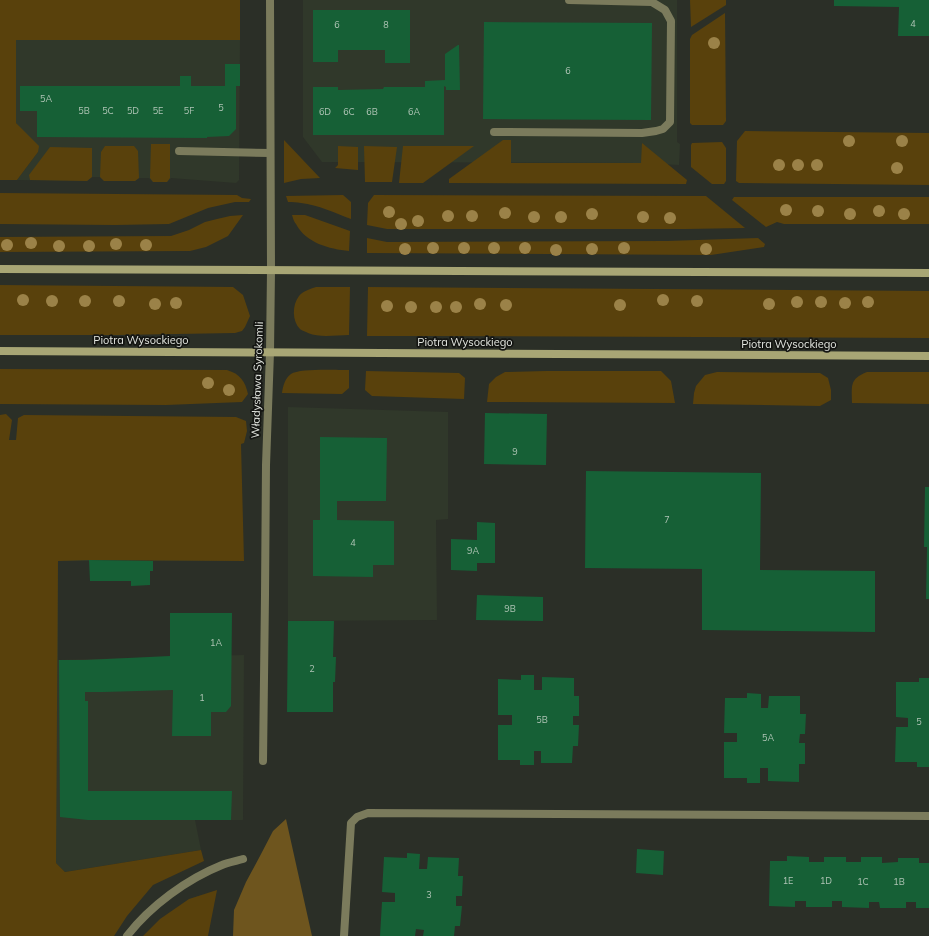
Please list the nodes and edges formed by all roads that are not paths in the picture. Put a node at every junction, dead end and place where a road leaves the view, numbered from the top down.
1 (270, 0) edge
2 (569, 0) edge
3 (494, 132) dead end
4 (179, 152) dead end
5 (270, 153) junction
6 (0, 269) edge
7 (271, 270) junction
8 (929, 273) edge
9 (0, 351) edge
10 (270, 352) junction
11 (929, 356) edge
12 (262, 761) dead end
13 (929, 816) edge
14 (243, 859) dead end
15 (127, 936) edge
16 (344, 936) edge

1 - 5 street, Władysława Syrokomli
2 - 3 street
4 - 5 street
5 - 7 street, Władysława Syrokomli
6 - 7 main road
7 - 8 main road
7 - 10 street, Władysława Syrokomli
9 - 10 main road, Piotra Wysockiego
10 - 11 main road, Piotra Wysockiego
10 - 12 street, Władysława Syrokomli
13 - 16 street
14 - 15 street

